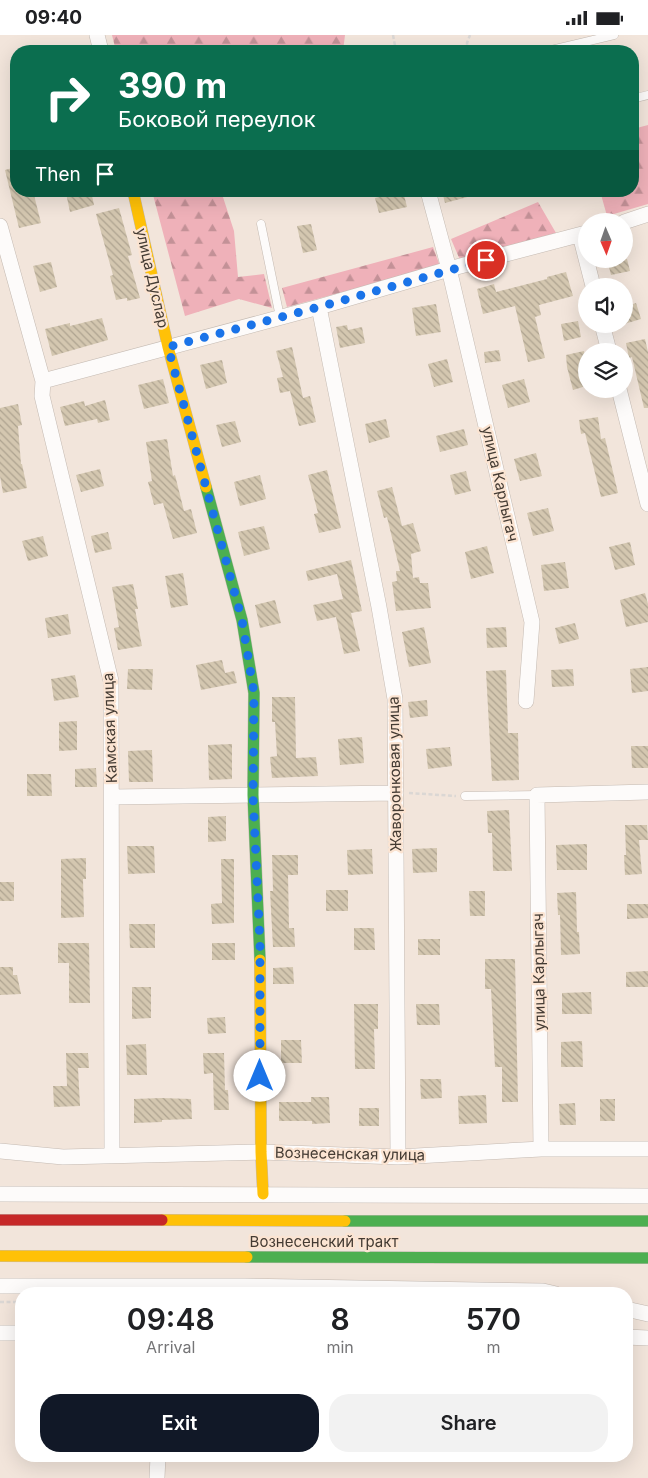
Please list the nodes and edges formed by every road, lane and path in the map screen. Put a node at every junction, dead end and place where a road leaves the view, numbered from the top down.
1 (614, 35) edge
2 (572, 45) edge
3 (134, 197) edge
4 (430, 197) edge
5 (648, 214) edge
6 (633, 219) edge
7 (261, 224) dead end
8 (0, 225) edge
9 (578, 235) edge
10 (449, 269) junction
11 (319, 307) junction
12 (280, 317) junction
13 (168, 347) junction
14 (43, 381) junction
15 (621, 398) edge
16 (648, 504) edge
17 (526, 701) dead end
18 (648, 792) edge
19 (396, 793) junction
20 (253, 795) junction
21 (537, 795) junction
22 (465, 796) joint
23 (112, 797) junction
24 (542, 1149) junction
25 (648, 1149) edge
26 (0, 1151) edge
27 (261, 1151) junction
28 (112, 1155) junction
29 (398, 1157) junction
30 (0, 1194) edge
31 (263, 1194) junction
32 (648, 1196) edge
33 (0, 1221) edge
34 (648, 1221) edge
35 (0, 1256) edge
36 (648, 1258) edge
37 (0, 1286) edge
38 (53, 1287) edge
39 (0, 1302) edge
40 (15, 1302) edge
41 (633, 1311) edge
42 (648, 1314) edge
43 (0, 1333) edge
44 (15, 1333) edge
45 (633, 1337) edge
46 (648, 1338) edge
47 (158, 1462) edge
48 (157, 1478) edge

1 - 2 lane
3 - 13 main road, улица Дуслар
4 - 10 street, улица Карлыгач
5 - 6 street
7 - 12 lane
8 - 14 street, Камская улица
9 - 10 street
10 - 11 street
10 - 17 street, улица Карлыгач
11 - 12 street
11 - 19 street, Жаворонковая улица
12 - 13 street
13 - 14 street
13 - 20 main road, улица Дуслар
14 - 23 street, Камская улица
15 - 16 street
18 - 21 street
19 - 20 street
19 - 22 path
19 - 29 street, Жаворонковая улица
20 - 23 street
20 - 27 main road, улица Дуслар
21 - 22 lane
21 - 24 street, улица Карлыгач
23 - 28 street, Камская улица
24 - 25 street, Вознесенская улица
24 - 29 street, Вознесенская улица
26 - 28 street, Вознесенская улица
27 - 28 street, Вознесенская улица
27 - 29 street, Вознесенская улица
27 - 31 main road, улица Дуслар
30 - 31 street
31 - 32 street
33 - 34 main road, Вознесенский тракт
35 - 36 main road, Вознесенский тракт
37 - 38 street
39 - 40 path
41 - 42 street
43 - 44 street
45 - 46 street
47 - 48 street

